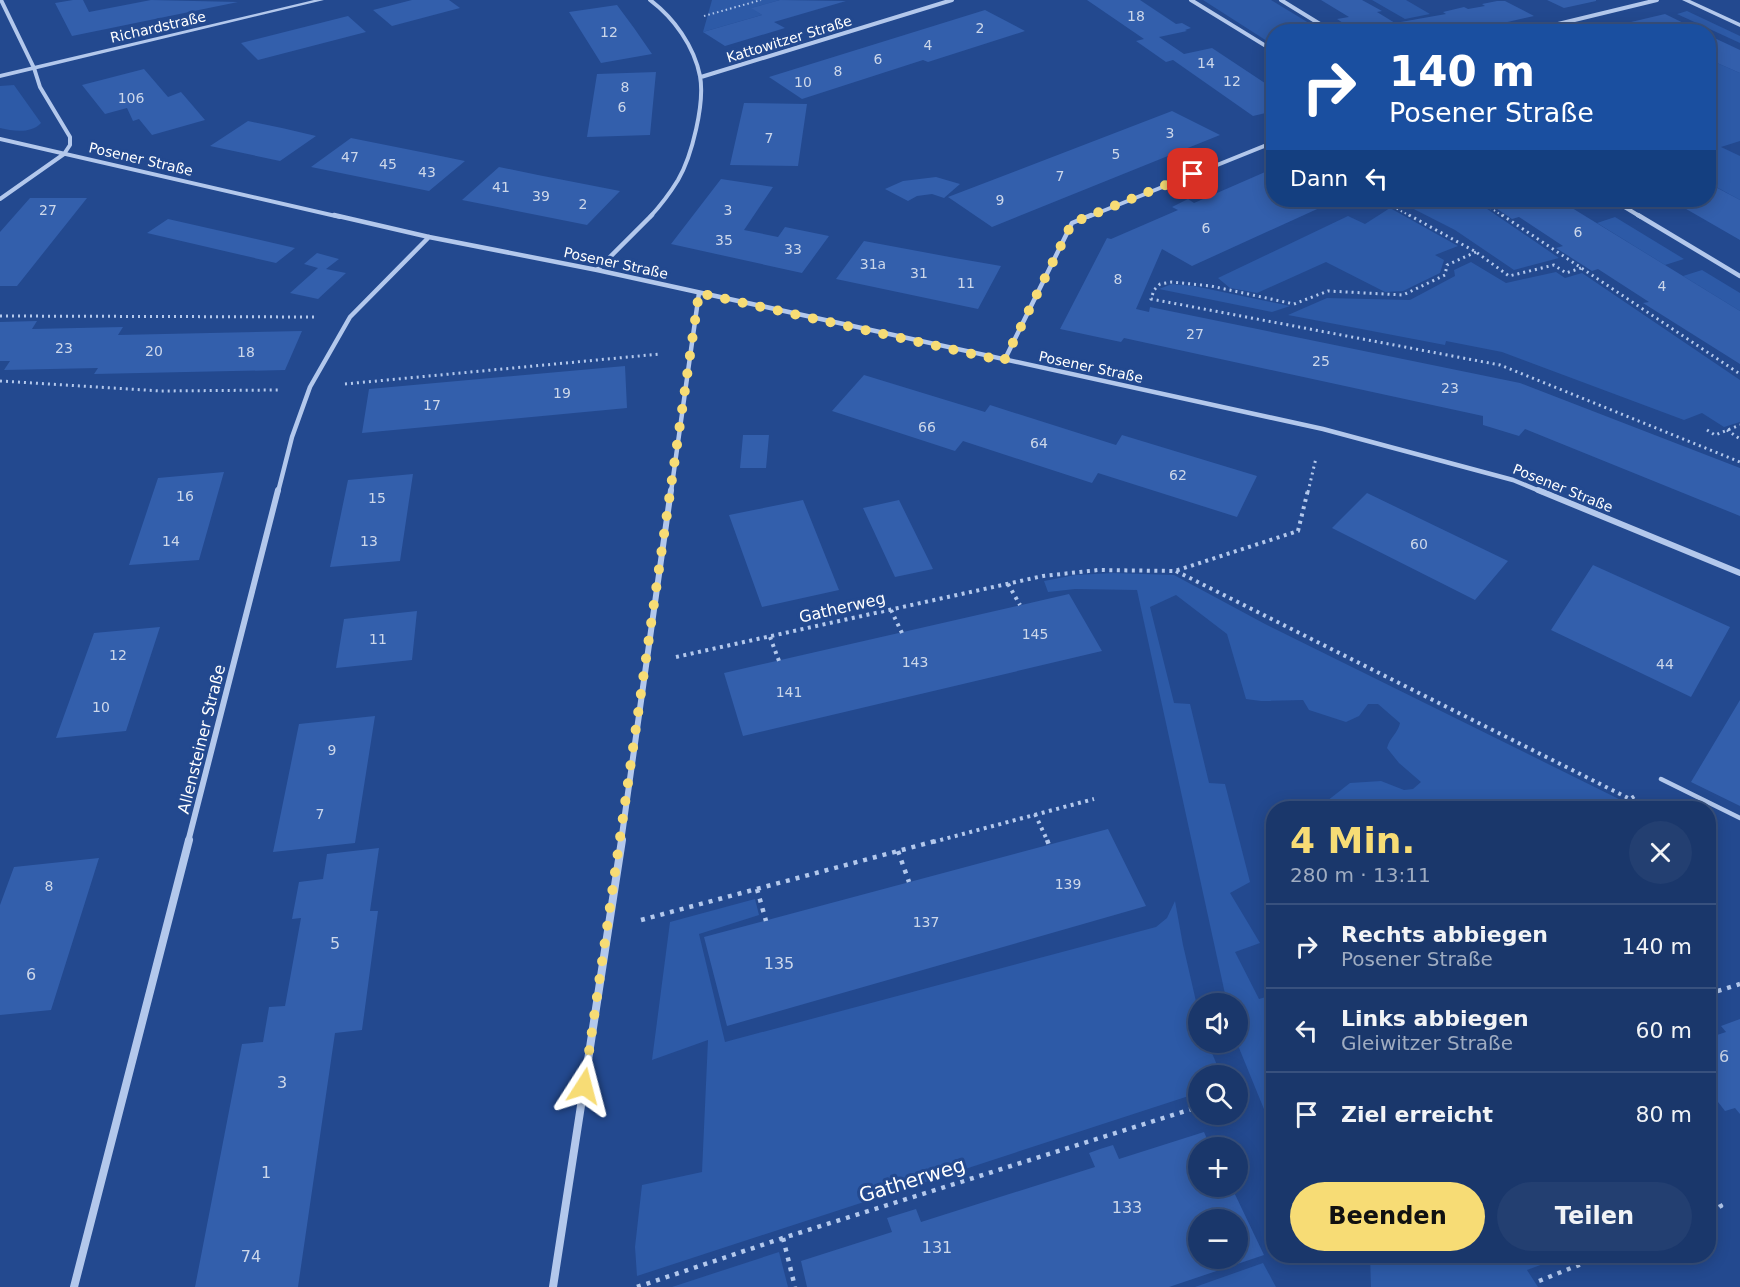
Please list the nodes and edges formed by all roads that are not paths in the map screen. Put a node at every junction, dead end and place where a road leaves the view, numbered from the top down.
1 (1, 0) edge
2 (321, 0) edge
3 (650, 0) edge
4 (952, 0) edge
5 (1191, 0) edge
6 (1281, 0) edge
7 (1657, 0) edge
8 (1685, 0) edge
9 (1320, 24) edge
10 (1558, 24) edge
11 (1740, 25) edge
12 (1266, 46) edge
13 (34, 68) junction
14 (0, 76) edge
15 (701, 77) junction
16 (0, 139) edge
17 (1266, 145) edge
18 (64, 154) junction
19 (0, 199) edge
20 (1625, 207) edge
21 (429, 237) junction
22 (597, 270) junction
23 (1740, 276) edge
24 (699, 293) junction
25 (1004, 361) junction
26 (1740, 573) edge
27 (1661, 779) road end
28 (1706, 801) edge
29 (1716, 806) edge
30 (1740, 818) edge
31 (74, 1287) edge
32 (553, 1287) edge

1 - 13 street
2 - 13 street, Richardstraße
3 - 15 street
4 - 15 street, Kattowitzer Straße
5 - 12 street
6 - 9 street
7 - 10 street
8 - 11 street
13 - 14 street, Richardstraße
13 - 18 street
15 - 22 street
16 - 18 street, Posener Straße
17 - 25 street
18 - 19 street
18 - 21 street, Posener Straße
20 - 23 street
21 - 22 street, Posener Straße
21 - 31 street, Allensteiner Straße
22 - 24 street, Posener Straße
24 - 25 street, Posener Straße
24 - 32 street
25 - 26 street, Posener Straße
27 - 28 lane
29 - 30 lane

